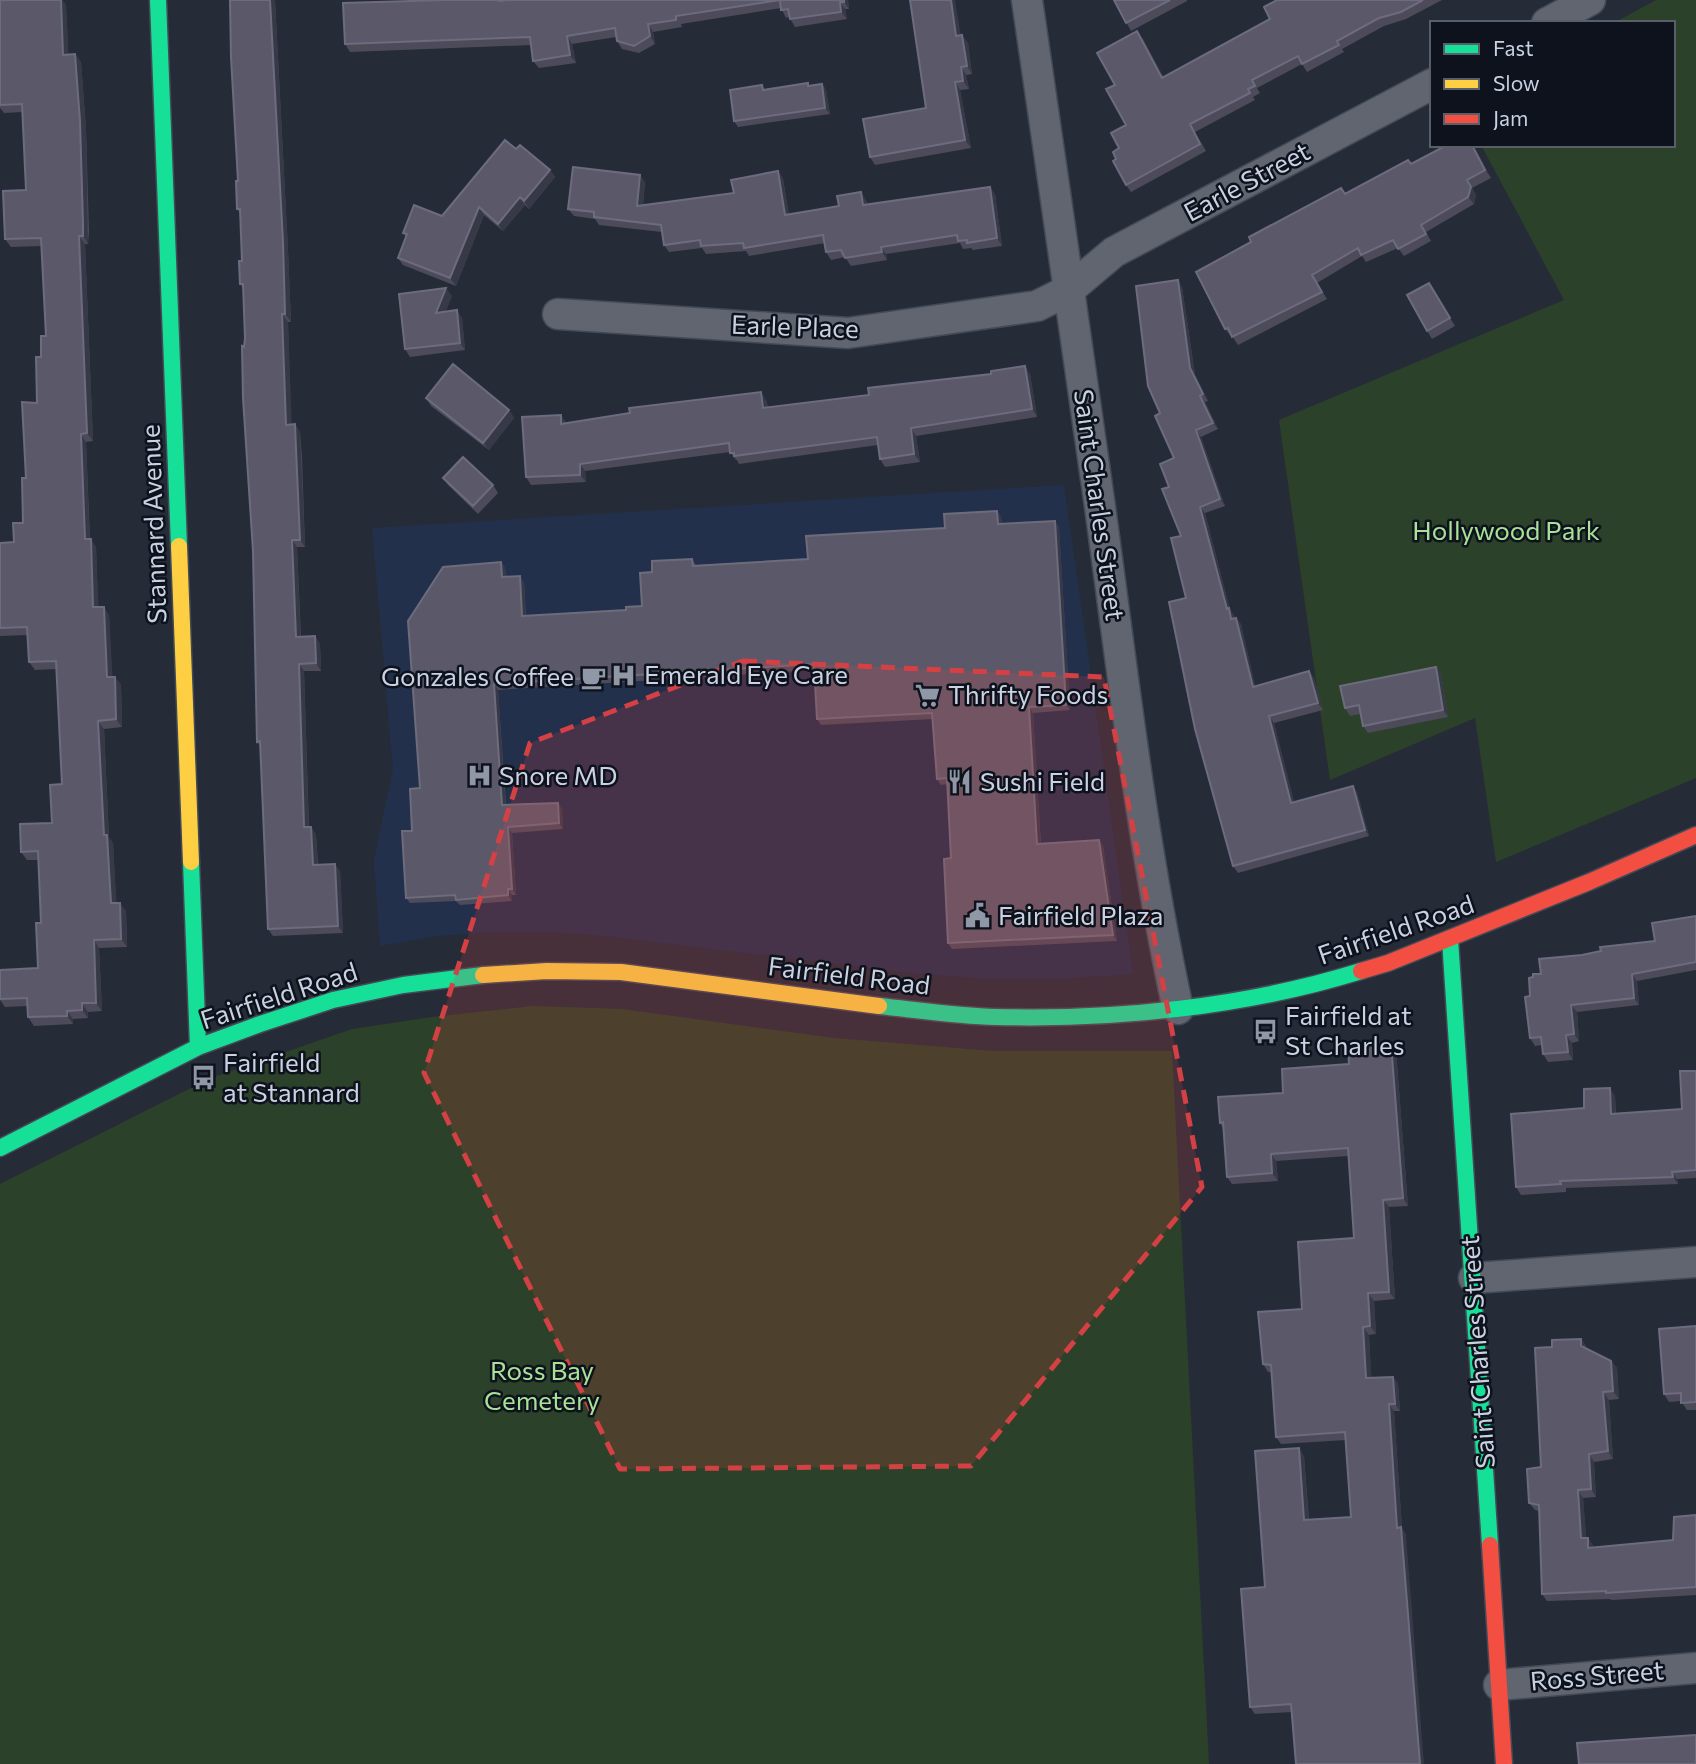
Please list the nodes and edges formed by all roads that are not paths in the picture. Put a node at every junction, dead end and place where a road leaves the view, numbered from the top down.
1 (158, 0) edge
2 (1027, 0) edge
3 (1590, 0) edge
4 (1551, 21) edge
5 (1430, 85) edge
6 (1069, 290) junction
7 (558, 314) dead end
8 (1696, 835) edge
9 (1450, 939) junction
10 (1178, 1009) junction
11 (198, 1047) junction
12 (0, 1148) edge
13 (1696, 1262) edge
14 (1474, 1278) junction
15 (1696, 1668) edge
16 (1499, 1685) junction
17 (1504, 1764) edge

1 - 11 street, Stannard Avenue
2 - 6 street, Saint Charles Street
3 - 4 street
5 - 6 street, Earle Street
6 - 7 street, Earle Place
6 - 10 street, Saint Charles Street
8 - 9 street, Fairfield Road
9 - 10 street, Fairfield Road
9 - 14 street, Saint Charles Street
10 - 11 street, Fairfield Road
11 - 12 street, Fairfield Road
13 - 14 street
14 - 16 street, Saint Charles Street
15 - 16 street, Ross Street
16 - 17 street, Saint Charles Street

